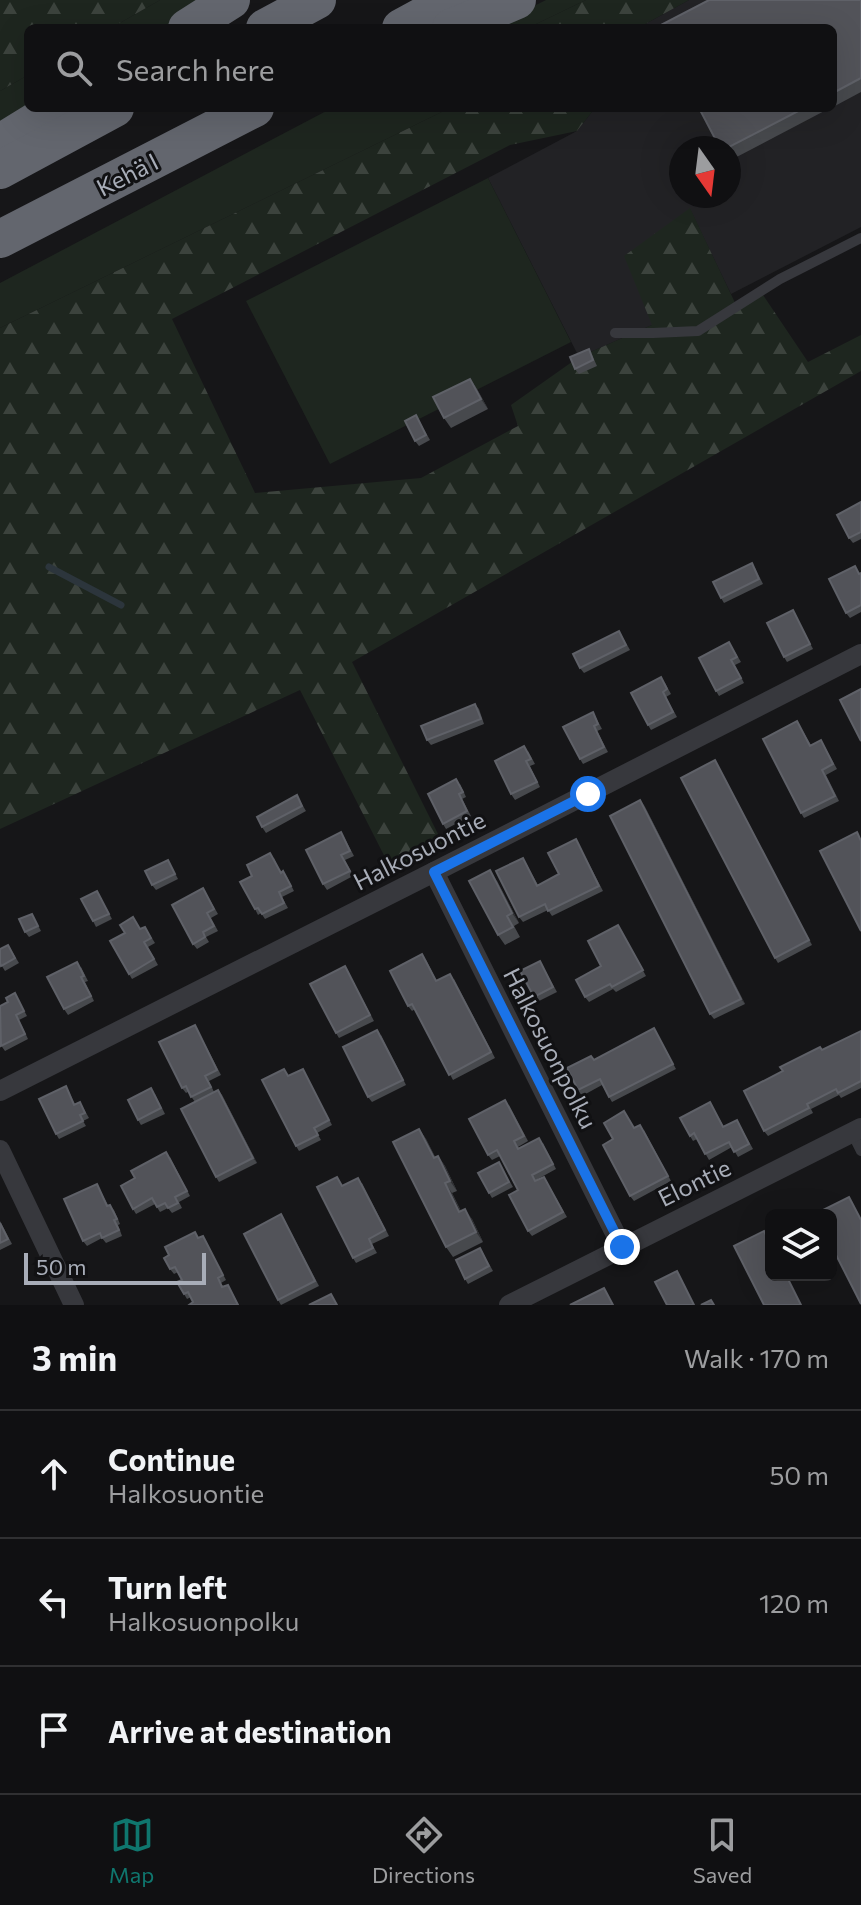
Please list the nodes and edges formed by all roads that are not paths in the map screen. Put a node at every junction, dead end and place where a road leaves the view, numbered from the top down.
1 (231, 0) edge
2 (317, 0) edge
3 (452, 0) edge
4 (517, 0) edge
5 (193, 24) edge
6 (272, 24) edge
7 (408, 24) edge
8 (460, 24) edge
9 (50, 112) edge
10 (108, 112) edge
11 (247, 112) edge
12 (0, 143) edge
13 (0, 170) edge
14 (861, 238) edge
15 (0, 239) edge
16 (615, 333) dead end
17 (861, 654) edge
18 (434, 872) junction
19 (0, 1091) edge
20 (858, 1137) edge
21 (0, 1150) edge
22 (622, 1247) junction
23 (74, 1305) edge
24 (509, 1305) edge

1 - 5 highway
2 - 6 highway
3 - 7 highway
4 - 8 highway
9 - 12 highway
10 - 13 highway
11 - 15 highway, Kehä I
14 - 16 lane
17 - 18 street, Halkosuontie
18 - 19 street, Halkosuontie
18 - 22 street, Halkosuonpolku
20 - 22 street, Elontie
21 - 23 street
22 - 24 street, Elontie

